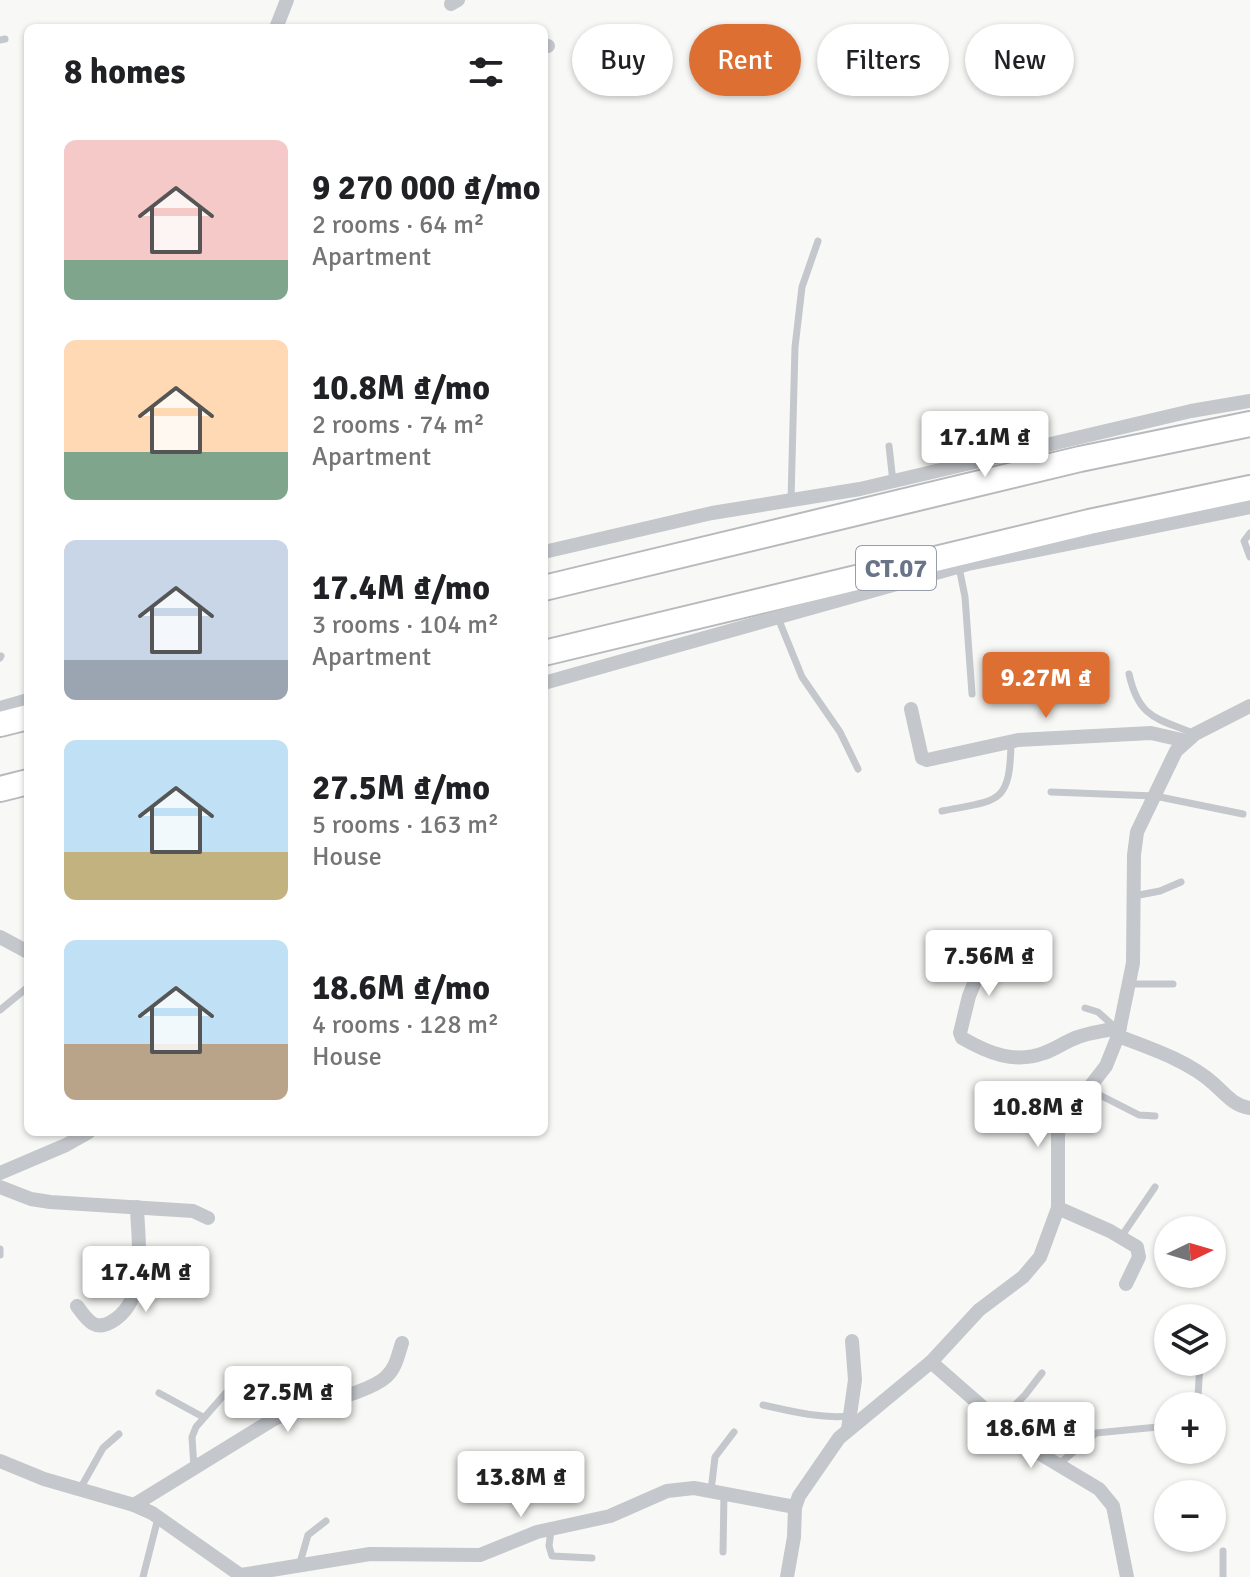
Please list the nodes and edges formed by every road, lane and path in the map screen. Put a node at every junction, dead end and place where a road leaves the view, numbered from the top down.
1 (287, 0) edge
2 (278, 24) edge
3 (818, 241) dead end
4 (1250, 401) edge
5 (1250, 424) edge
6 (889, 446) dead end
7 (893, 482) junction
8 (1250, 488) edge
9 (791, 501) junction
10 (1250, 507) edge
11 (1250, 533) edge
12 (548, 551) edge
13 (1250, 557) edge
14 (959, 567) junction
15 (548, 587) edge
16 (778, 618) junction
17 (548, 655) edge
18 (1129, 674) dead end
19 (548, 682) edge
20 (972, 694) dead end
21 (24, 701) edge
22 (1250, 706) edge
23 (0, 707) edge
24 (911, 709) dead end
25 (24, 718) edge
26 (0, 724) edge
27 (1191, 738) junction
28 (1011, 742) junction
29 (858, 769) dead end
30 (24, 783) edge
31 (0, 789) edge
32 (1051, 792) dead end
33 (1155, 796) junction
34 (942, 811) dead end
35 (1243, 814) dead end
36 (1181, 882) dead end
37 (1140, 895) junction
38 (0, 937) edge
39 (24, 950) edge
40 (985, 957) dead end
41 (1173, 984) dead end
42 (1133, 985) junction
43 (24, 990) edge
44 (1085, 1008) dead end
45 (0, 1010) edge
46 (1118, 1031) junction
47 (1088, 1089) junction
48 (1250, 1108) edge
49 (1155, 1116) dead end
50 (82, 1136) edge
51 (0, 1173) edge
52 (0, 1187) edge
53 (1155, 1187) dead end
54 (137, 1207) junction
55 (1058, 1208) junction
56 (208, 1218) dead end
57 (1121, 1237) junction
58 (0, 1249) edge
59 (0, 1255) edge
60 (1126, 1284) dead end
61 (77, 1306) dead end
62 (852, 1341) dead end
63 (402, 1343) dead end
64 (931, 1362) junction
65 (1042, 1373) dead end
66 (237, 1380) dead end
67 (159, 1393) dead end
68 (763, 1405) dead end
69 (203, 1417) junction
70 (999, 1421) junction
71 (848, 1422) junction
72 (1154, 1427) edge
73 (734, 1432) dead end
74 (119, 1434) dead end
75 (0, 1461) edge
76 (1059, 1464) junction
77 (194, 1468) junction
78 (80, 1489) junction
79 (718, 1492) junction
80 (134, 1505) junction
81 (795, 1507) junction
82 (158, 1518) junction
83 (326, 1521) dead end
84 (551, 1528) junction
85 (723, 1552) dead end
86 (1223, 1552) edge
87 (592, 1558) dead end
88 (299, 1566) junction
89 (242, 1576) edge
90 (143, 1577) edge
91 (787, 1577) edge
92 (1127, 1577) edge
93 (1223, 1577) edge

1 - 2 street
3 - 9 lane
4 - 7 street
5 - 15 highway, CT.07
6 - 7 lane
7 - 9 street
8 - 17 highway, CT.07
9 - 12 street
10 - 14 street
11 - 13 lane
14 - 16 street
14 - 20 lane
16 - 19 street
16 - 29 lane
18 - 27 lane
21 - 23 street
22 - 27 street
24 - 28 street
25 - 26 highway
27 - 28 street
27 - 33 street
28 - 34 lane
30 - 31 highway
32 - 33 lane
33 - 35 lane
33 - 37 street
36 - 37 lane
37 - 42 street
38 - 39 street
40 - 46 street
41 - 42 lane
42 - 46 street
43 - 45 lane
44 - 46 lane
46 - 47 street
46 - 48 street
47 - 49 lane
47 - 55 street
50 - 51 street
52 - 54 street
53 - 57 lane
54 - 56 street
54 - 61 street
55 - 57 street
55 - 64 street
57 - 60 street
58 - 59 lane
62 - 71 street
63 - 77 street
64 - 70 street
64 - 71 street
65 - 70 lane
66 - 69 lane
67 - 69 lane
68 - 71 lane
69 - 77 lane
70 - 76 street
71 - 81 street
72 - 76 lane
73 - 79 lane
74 - 78 lane
75 - 78 street
76 - 92 street
77 - 80 street
78 - 80 street
79 - 81 street
79 - 84 street
79 - 85 lane
80 - 82 street
81 - 91 street
82 - 89 street
82 - 90 lane
83 - 88 lane
84 - 87 lane
84 - 88 street
86 - 93 lane
88 - 89 street

